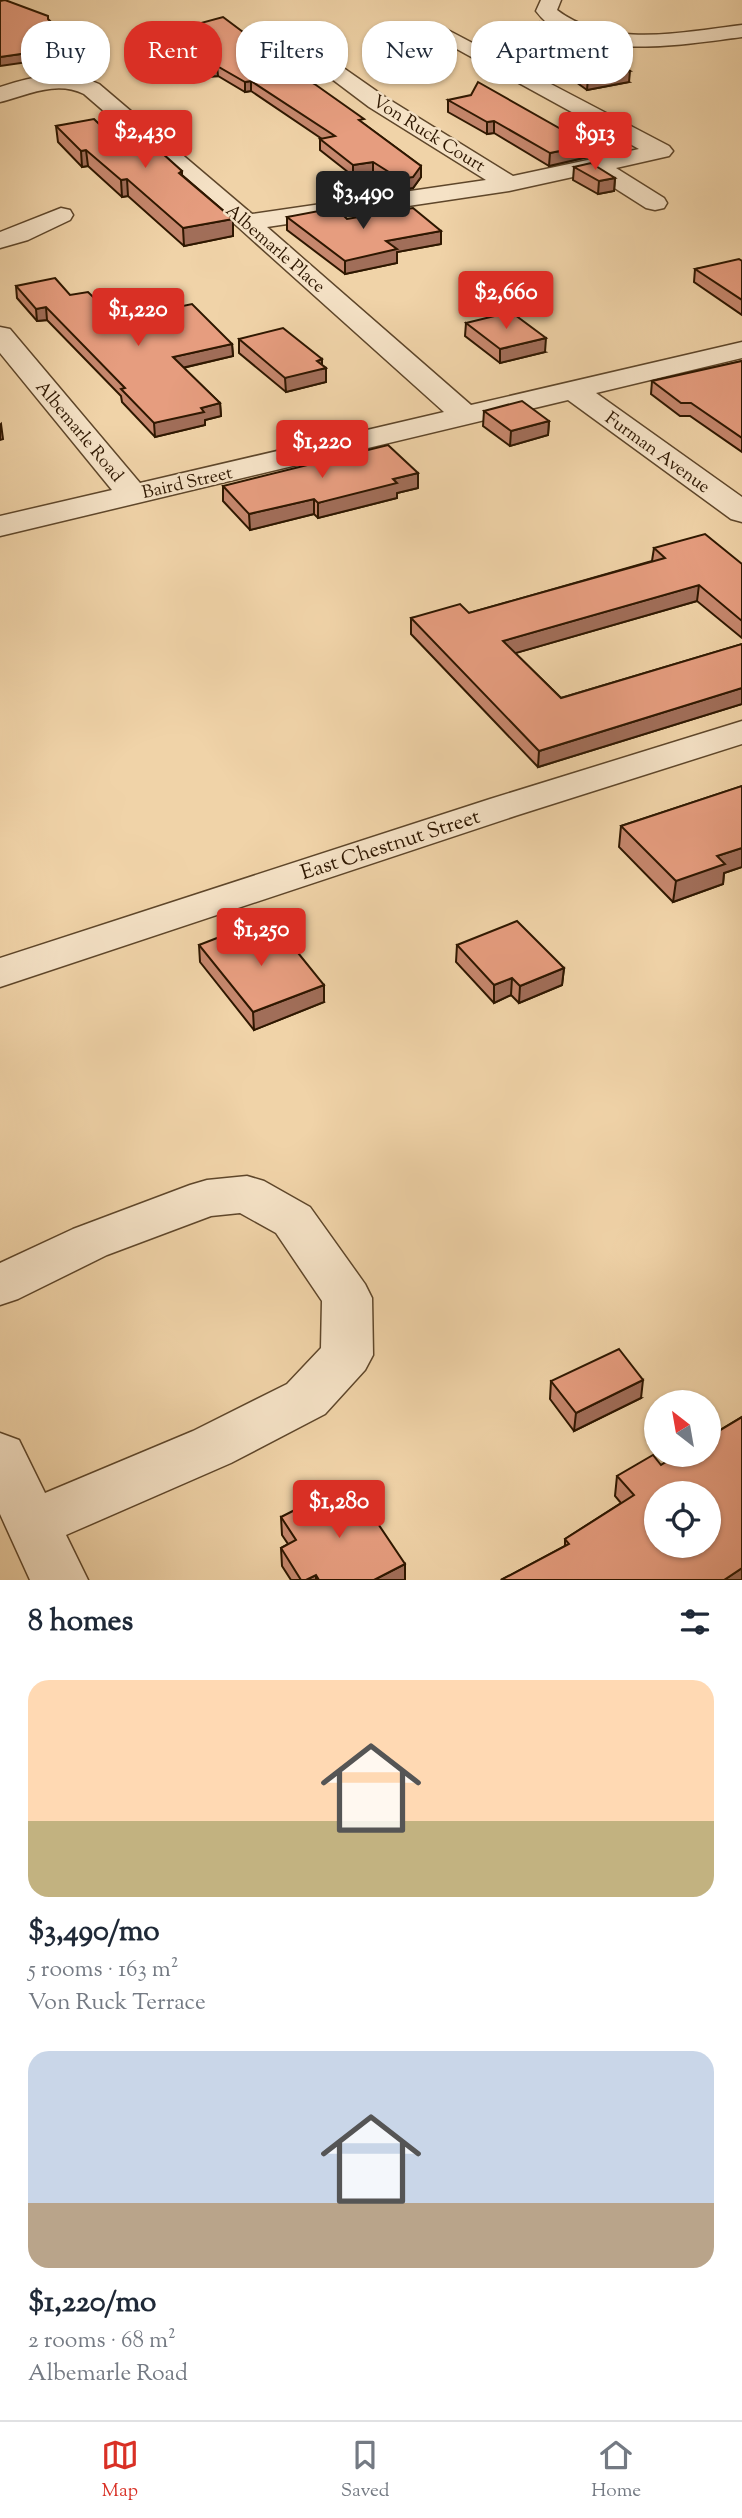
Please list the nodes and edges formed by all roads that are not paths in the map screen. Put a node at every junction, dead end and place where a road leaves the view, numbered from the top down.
1 (554, 1) edge
2 (742, 31) edge
3 (457, 41) edge
4 (348, 81) edge
5 (2, 82) edge
6 (596, 166) junction
7 (509, 184) junction
8 (655, 203) dead end
9 (61, 215) dead end
10 (247, 222) junction
11 (0, 240) edge
12 (0, 335) edge
13 (742, 350) edge
14 (574, 391) junction
15 (467, 417) junction
16 (133, 495) junction
17 (742, 512) edge
18 (0, 526) edge
19 (742, 732) edge
20 (0, 973) edge
21 (0, 1284) edge
22 (0, 1456) edge
23 (32, 1524) junction
24 (59, 1580) edge

1 - 2 street
3 - 6 street
4 - 7 street, Von Ruck Court
5 - 10 street, Albemarle Place
6 - 7 street
6 - 8 street
7 - 10 street
9 - 11 street
10 - 15 street, Albemarle Place
12 - 16 street, Albemarle Road
13 - 14 street, Baird Street
14 - 15 street, Baird Street
14 - 17 street, Furman Avenue
15 - 16 street, Baird Street
16 - 18 street, Baird Street
19 - 20 street, East Chestnut Street
21 - 23 street
22 - 23 street
23 - 24 street

